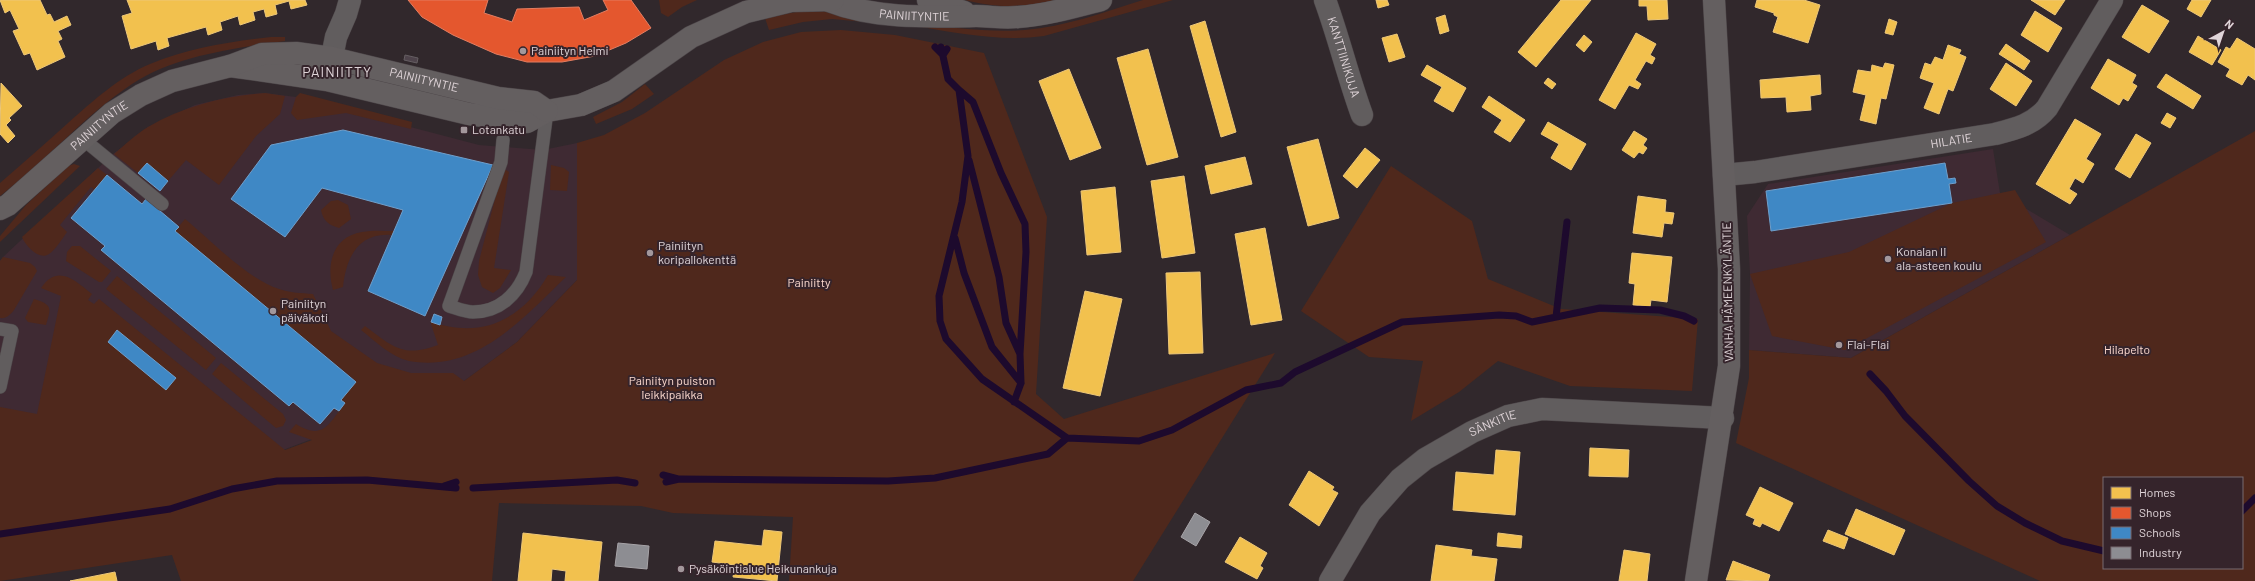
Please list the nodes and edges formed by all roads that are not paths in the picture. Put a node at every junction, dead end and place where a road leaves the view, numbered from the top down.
1 (350, 0) edge
2 (831, 0) edge
3 (928, 0) edge
4 (1101, 0) edge
5 (1325, 0) edge
6 (1714, 0) edge
7 (2112, 0) edge
8 (977, 16) junction
9 (332, 58) junction
10 (230, 66) junction
11 (327, 80) junction
12 (547, 111) junction
13 (1362, 115) dead end
14 (83, 139) junction
15 (503, 140) dead end
16 (1724, 175) junction
17 (162, 204) dead end
18 (3, 211) edge
19 (0, 328) edge
20 (0, 386) edge
21 (1723, 418) junction
22 (1330, 581) edge
23 (1696, 581) edge

1 - 9 street
2 - 8 street, PAINIITYNTIE
2 - 12 street, PAINIITYNTIE
3 - 8 street, PAINIITYNTIE
4 - 8 street, PAINIITYNTIE
5 - 13 street, KANTTIINIKUJA
6 - 16 street, VANHA HÄMEENKYLÄNTIE
7 - 16 street, HILATIE
9 - 10 street, PAINIITYNTIE
9 - 11 street
9 - 12 street, PAINIITYNTIE
10 - 11 street, PAINIITYNTIE
10 - 14 street, PAINIITYNTIE
11 - 12 street, PAINIITYNTIE
12 - 15 lane
14 - 17 lane
14 - 18 street, PAINIITYNTIE
16 - 21 street, VANHA HÄMEENKYLÄNTIE
19 - 20 lane
21 - 22 street, SÄNKITIE
21 - 23 street, VANHA HÄMEENKYLÄNTIE

